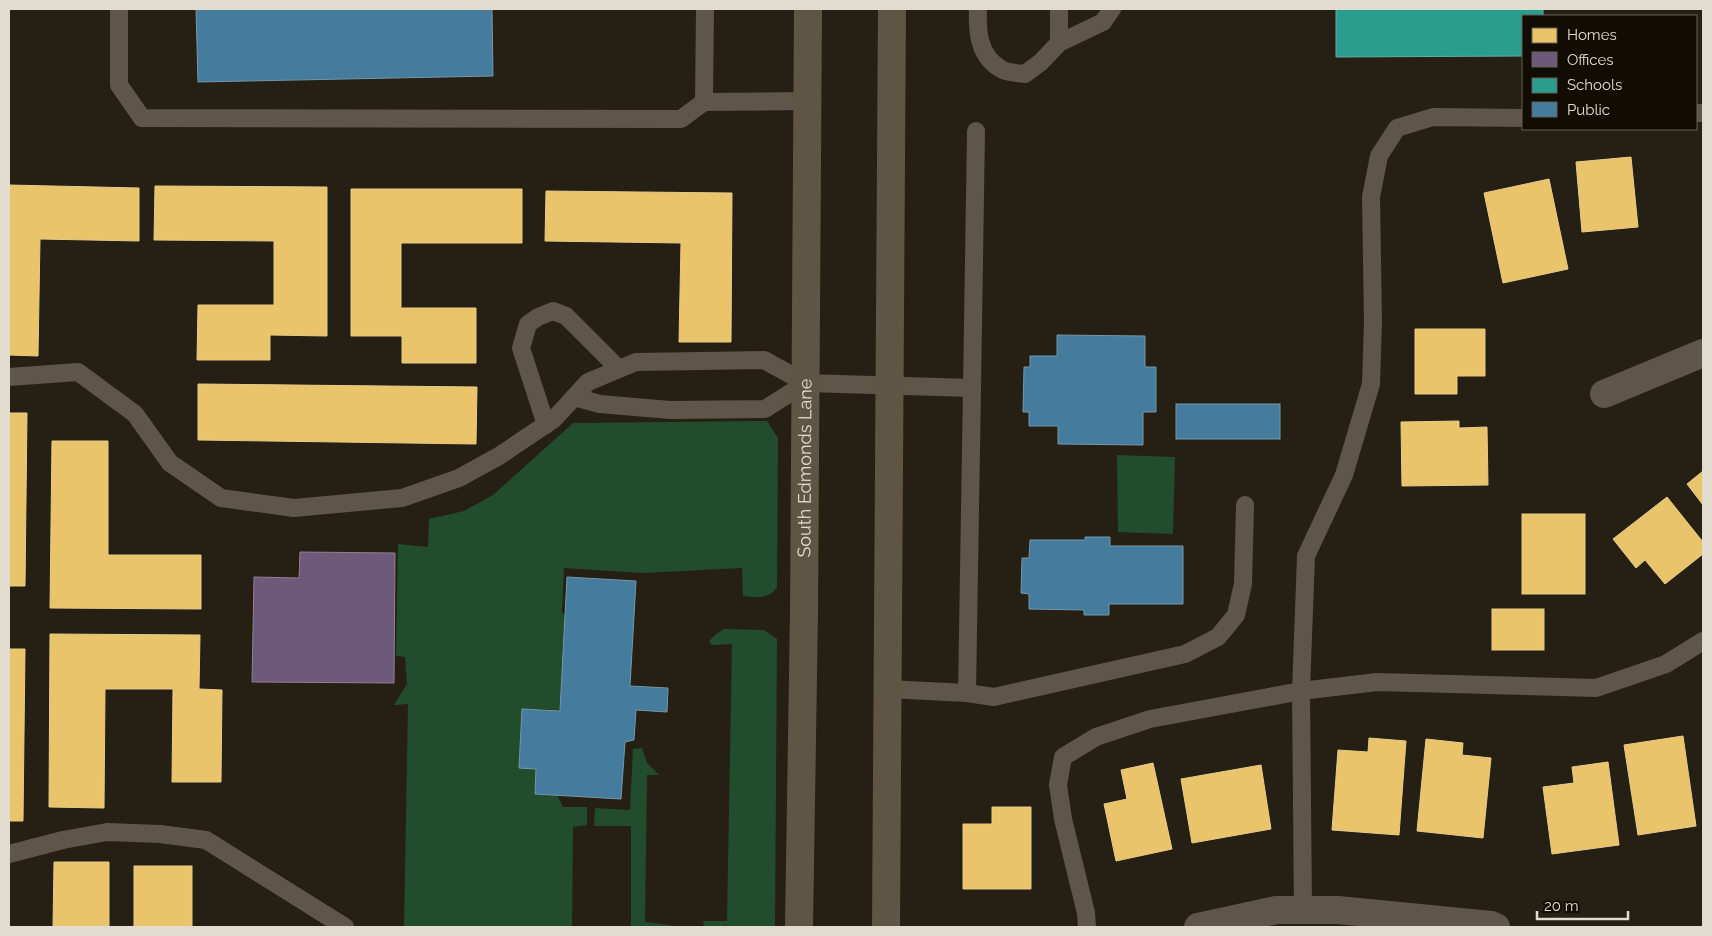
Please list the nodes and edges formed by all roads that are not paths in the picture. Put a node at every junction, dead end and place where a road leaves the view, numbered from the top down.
1 (119, 9) edge
2 (705, 9) edge
3 (808, 9) edge
4 (892, 9) edge
5 (978, 9) edge
6 (1059, 9) edge
7 (1112, 9) edge
8 (1059, 43) junction
9 (808, 101) junction
10 (704, 102) junction
11 (1522, 118) edge
12 (976, 131) dead end
13 (1703, 353) edge
14 (619, 369) junction
15 (9, 377) edge
16 (806, 383) junction
17 (889, 385) junction
18 (972, 388) junction
19 (1604, 394) dead end
20 (574, 397) junction
21 (546, 424) junction
22 (1245, 505) dead end
23 (1703, 641) edge
24 (888, 689) junction
25 (1301, 691) junction
26 (968, 693) junction
27 (9, 854) edge
28 (1303, 910) junction
29 (345, 927) edge
30 (799, 927) edge
31 (886, 927) edge
32 (1087, 927) edge
33 (1198, 927) edge
34 (1496, 927) edge

1 - 10 lane
2 - 10 lane
3 - 9 main road, South Edmonds Lane
4 - 17 main road
5 - 8 lane
6 - 8 lane
7 - 8 lane
9 - 10 lane
9 - 16 main road, South Edmonds Lane
11 - 25 lane
12 - 18 lane
13 - 19 street
14 - 16 lane
14 - 20 lane
14 - 21 lane
15 - 21 lane
16 - 17 lane
16 - 20 lane
16 - 30 main road, South Edmonds Lane
17 - 18 lane
17 - 24 main road
18 - 26 lane
20 - 21 lane
22 - 26 lane
23 - 25 lane
24 - 26 lane
24 - 31 main road
25 - 28 lane
25 - 32 lane
27 - 29 lane
28 - 33 street
28 - 34 street

